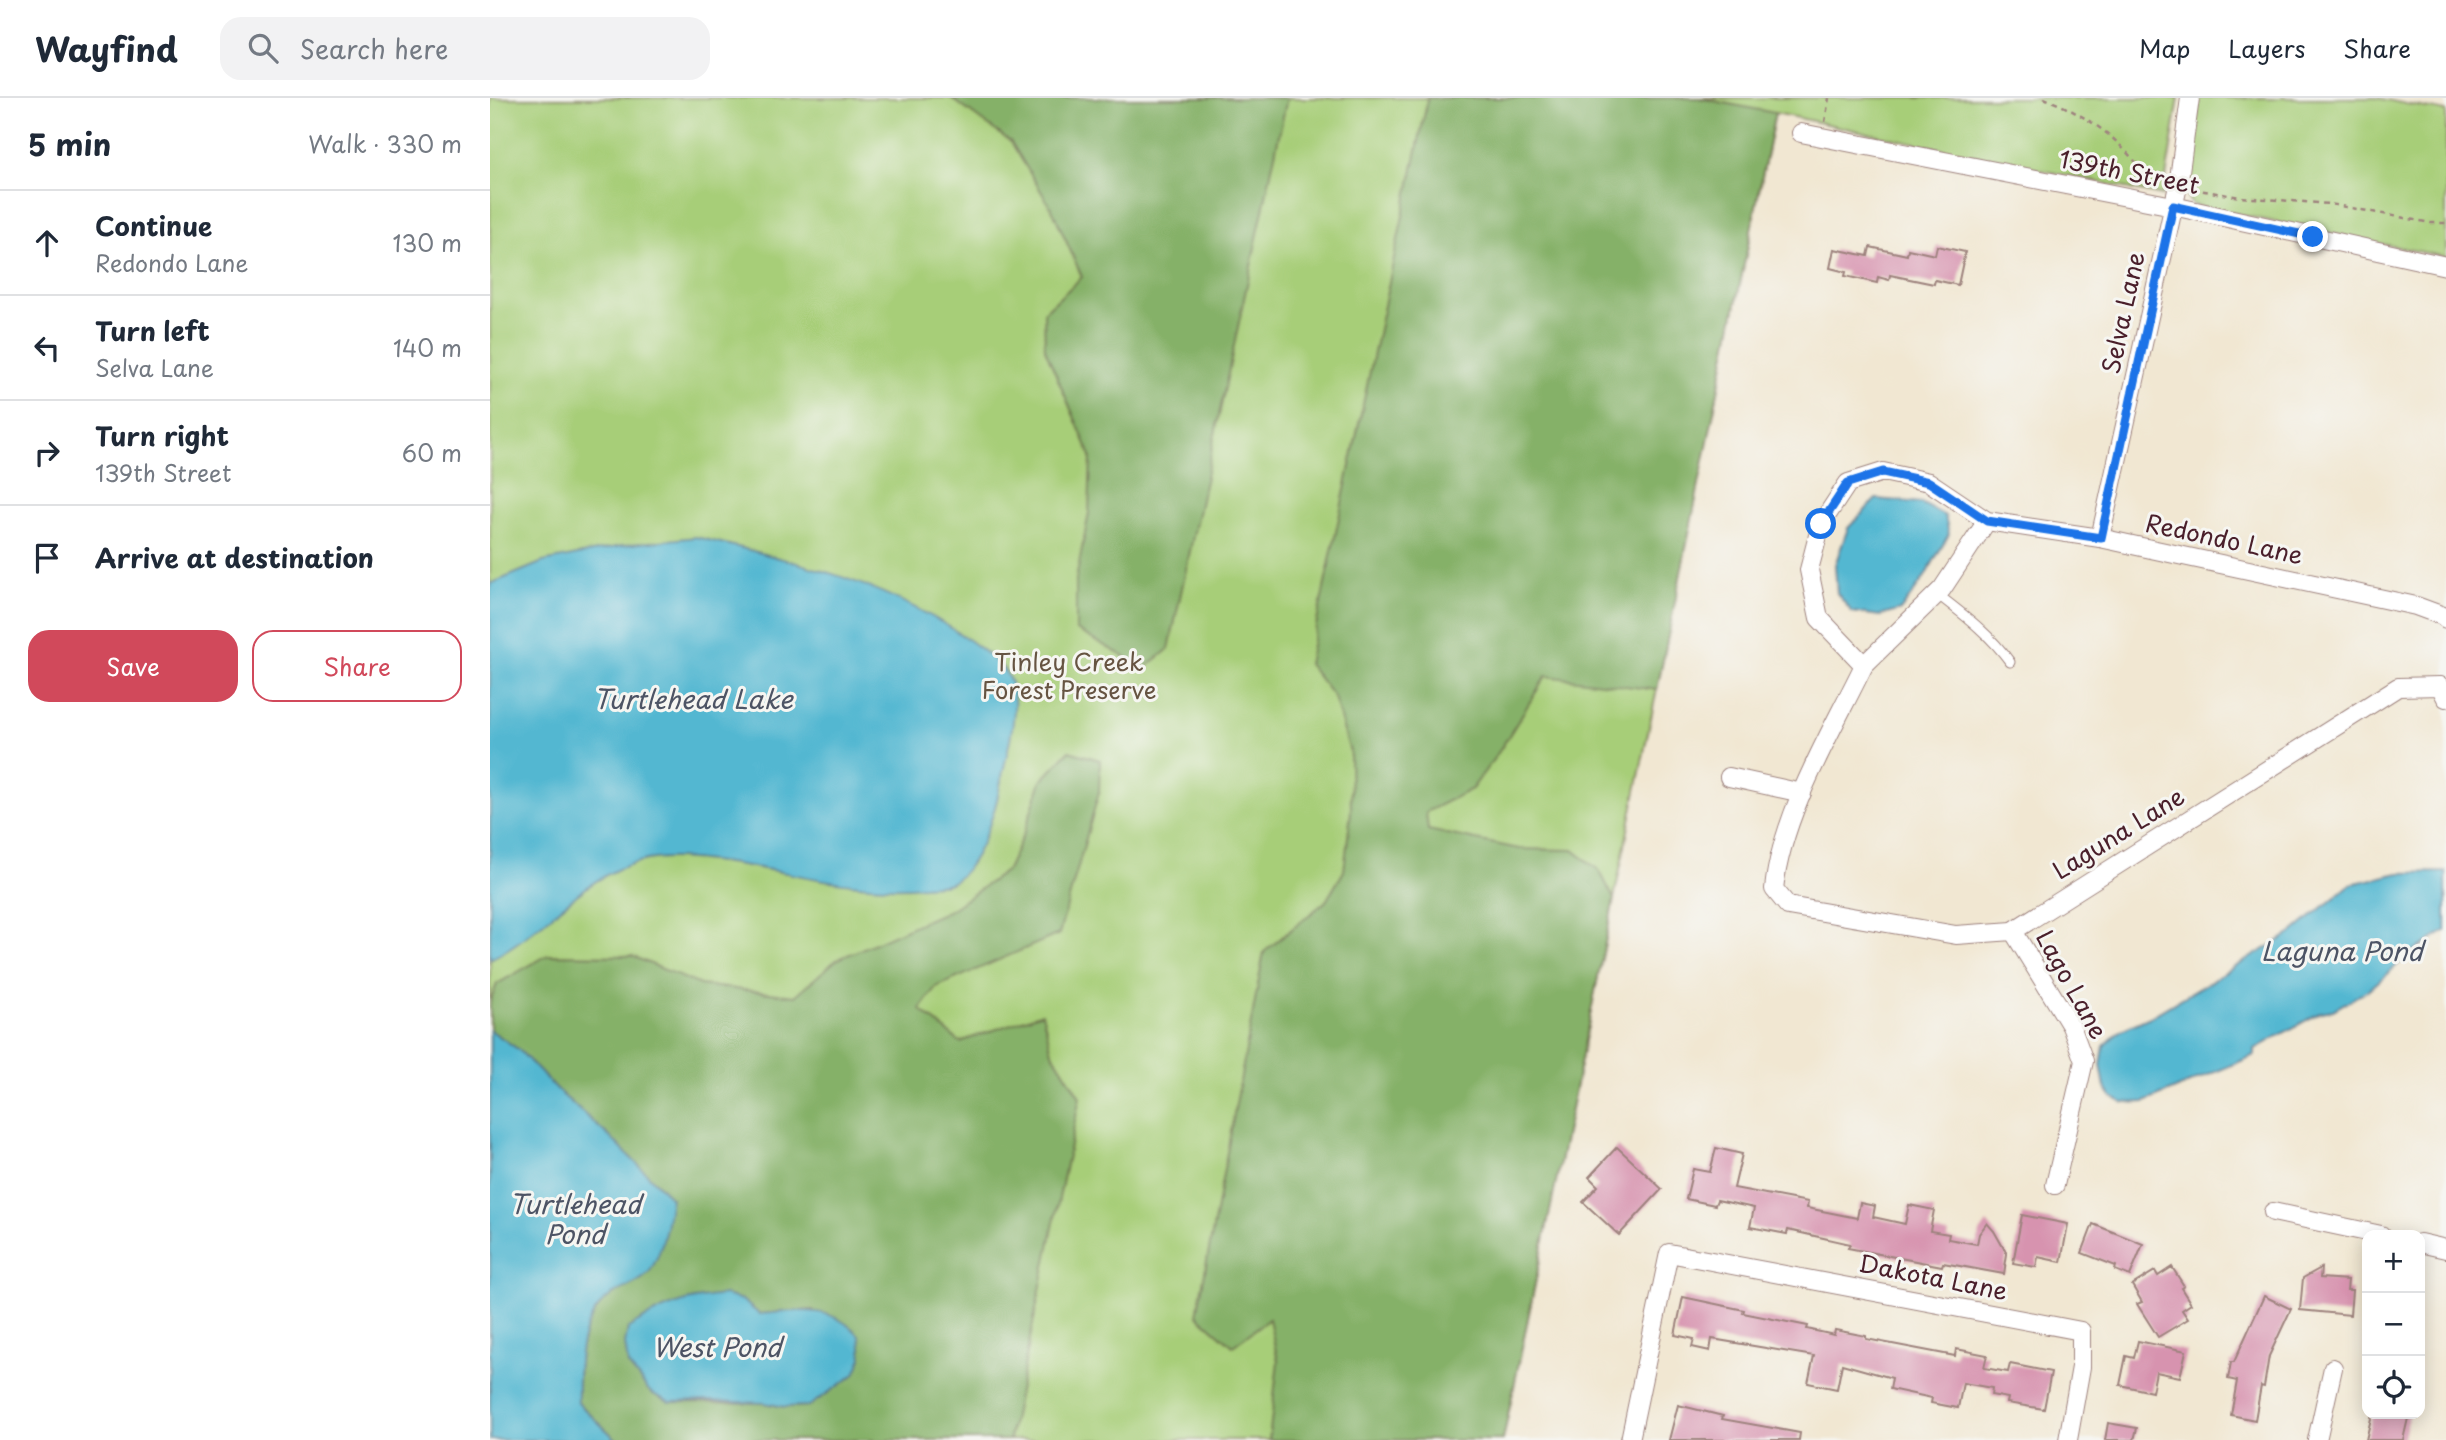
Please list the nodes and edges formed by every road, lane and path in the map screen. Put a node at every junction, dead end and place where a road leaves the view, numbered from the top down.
1 (1829, 98) edge
2 (2044, 98) edge
3 (2190, 98) edge
4 (1801, 133) dead end
5 (1822, 137) junction
6 (2178, 186) junction
7 (2173, 206) junction
8 (2446, 223) edge
9 (2446, 266) edge
10 (1987, 521) junction
11 (2101, 538) junction
12 (1937, 593) junction
13 (2446, 619) edge
14 (2010, 662) dead end
15 (1864, 665) junction
16 (2444, 688) edge
17 (1729, 777) dead end
18 (1802, 793) junction
19 (2013, 931) junction
20 (2054, 1185) dead end
21 (2273, 1212) dead end
22 (2362, 1231) edge
23 (2425, 1245) edge
24 (2446, 1249) edge
25 (2333, 1368) dead end
26 (1630, 1440) edge
27 (2068, 1440) edge
28 (2317, 1440) edge

1 - 5 path
2 - 6 path
3 - 6 street, Selva Lane
4 - 5 street, 139th Street
5 - 7 street, 139th Street
6 - 7 street, Selva Lane
6 - 8 path
7 - 9 street, 139th Street
7 - 11 street, Selva Lane
10 - 11 street, Redondo Lane
10 - 12 street
10 - 15 street, Redondo Lane
11 - 13 street, Redondo Lane
12 - 14 lane
12 - 15 street
15 - 18 street
16 - 19 street, Laguna Lane
17 - 18 street
18 - 19 street, Laguna Lane
19 - 20 street, Lago Lane
21 - 22 street
23 - 24 street
25 - 28 street
26 - 27 street, Dakota Lane

